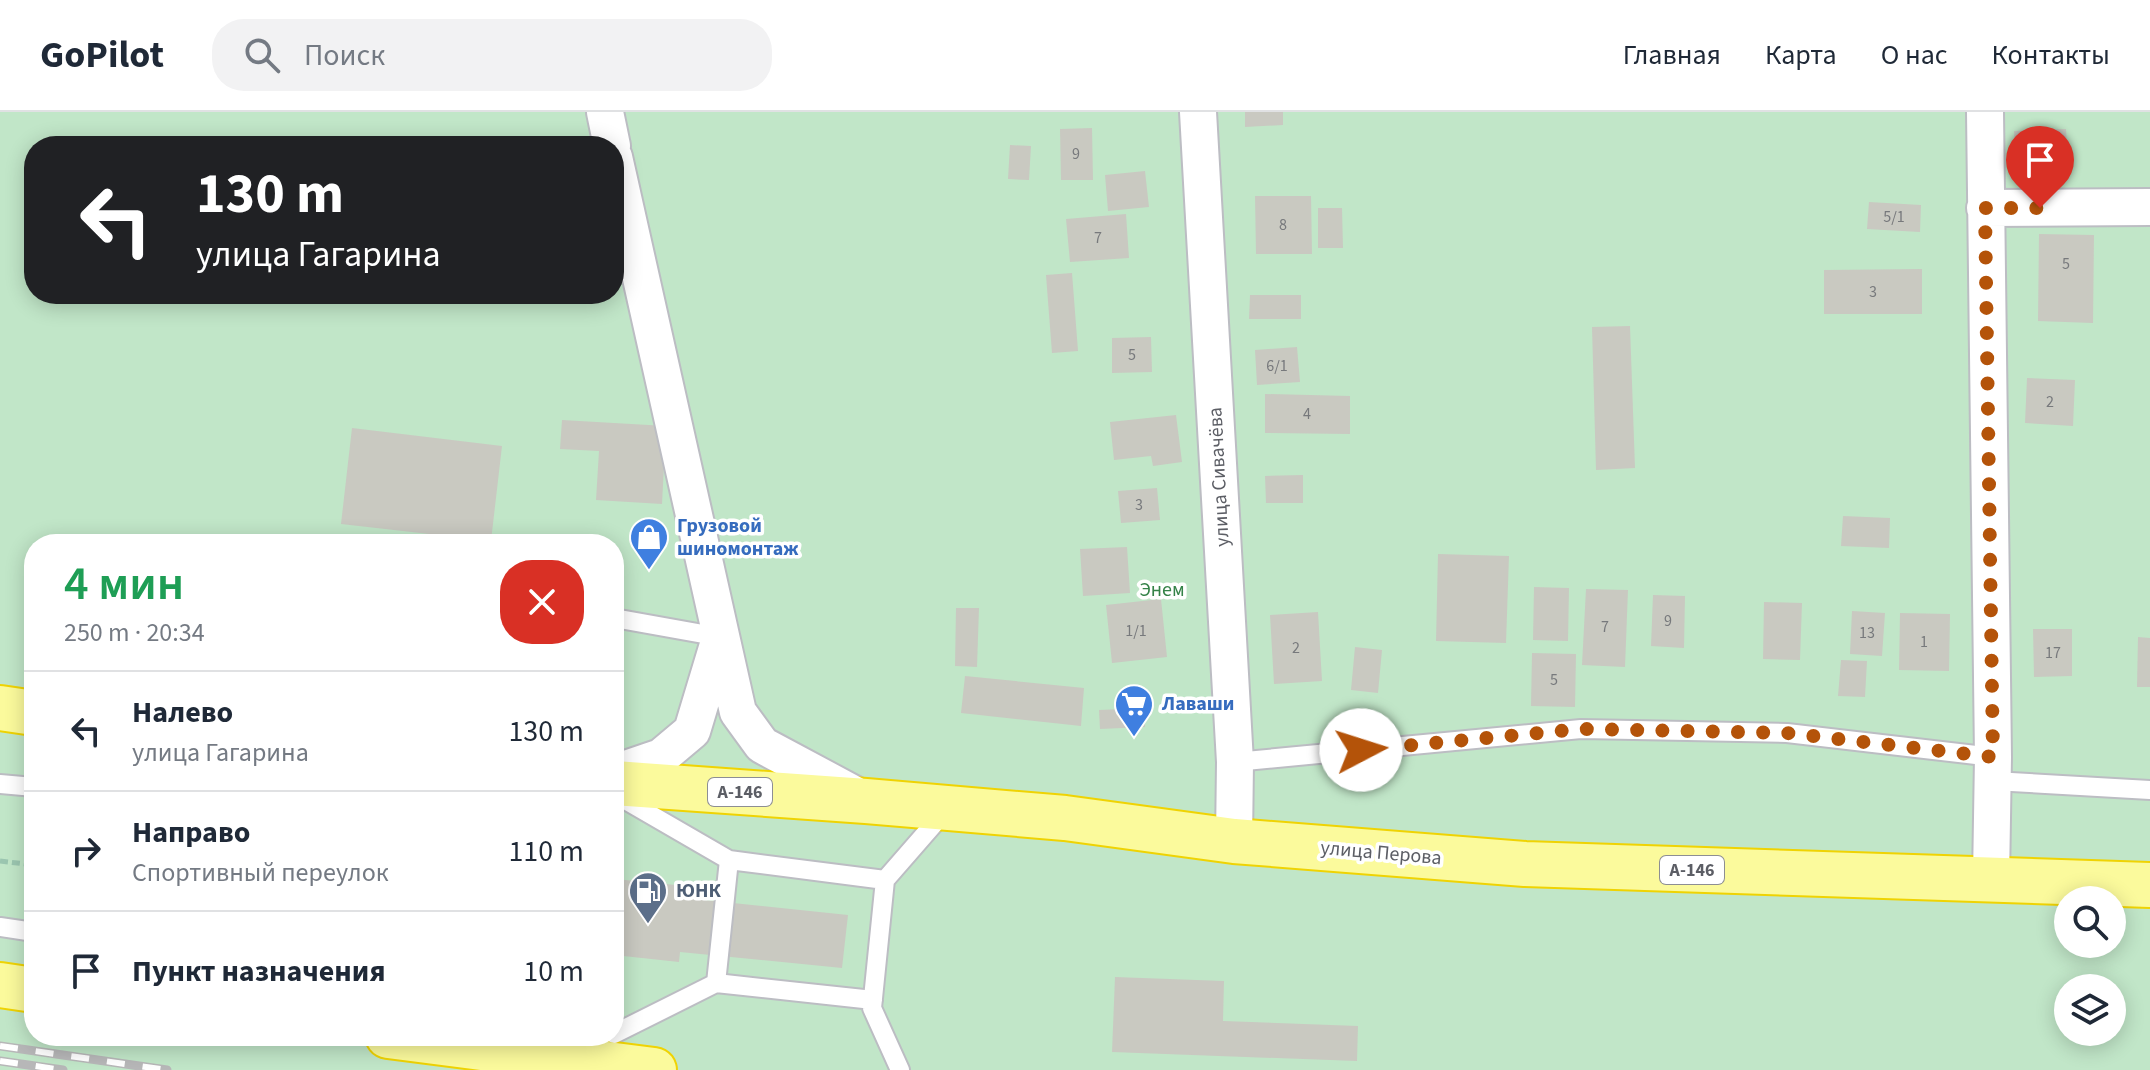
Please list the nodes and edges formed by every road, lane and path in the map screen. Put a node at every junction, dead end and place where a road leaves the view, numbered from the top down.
1 (605, 112) edge
2 (1198, 112) edge
3 (1985, 112) edge
4 (610, 136) edge
5 (624, 201) edge
6 (2150, 207) edge
7 (1985, 208) junction
8 (624, 620) edge
9 (720, 637) junction
10 (0, 708) edge
11 (24, 712) edge
12 (1235, 762) junction
13 (1993, 769) junction
14 (624, 770) edge
15 (0, 784) edge
16 (624, 784) edge
17 (24, 786) edge
18 (2150, 790) edge
19 (624, 800) edge
20 (866, 801) junction
21 (948, 808) junction
22 (1234, 841) junction
23 (729, 860) junction
24 (0, 861) edge
25 (24, 864) edge
26 (1991, 879) junction
27 (885, 880) junction
28 (2150, 885) edge
29 (0, 927) edge
30 (24, 931) edge
31 (716, 983) junction
32 (0, 985) edge
33 (24, 989) edge
34 (873, 1000) junction
35 (624, 1029) edge
36 (565, 1047) edge
37 (654, 1070) edge
38 (900, 1070) edge

1 - 4 street
2 - 12 street, улица Сивачёва
3 - 7 street
5 - 9 street
6 - 7 street
7 - 13 street
8 - 9 lane
9 - 14 street
9 - 20 street
10 - 11 highway
12 - 13 lane
12 - 22 street, улица Сивачёва
13 - 18 lane
13 - 26 street
15 - 17 lane
16 - 20 highway, улица Перова / А-146
19 - 23 lane
20 - 21 highway, улица Перова / А-146
21 - 22 highway, улица Перова / А-146
21 - 27 lane
22 - 26 highway, улица Перова / А-146
23 - 27 lane
23 - 31 lane
24 - 25 path
26 - 28 highway, улица Перова / А-146
27 - 34 lane
29 - 30 lane
31 - 34 lane
31 - 35 lane
32 - 33 highway
34 - 38 lane
36 - 37 highway

